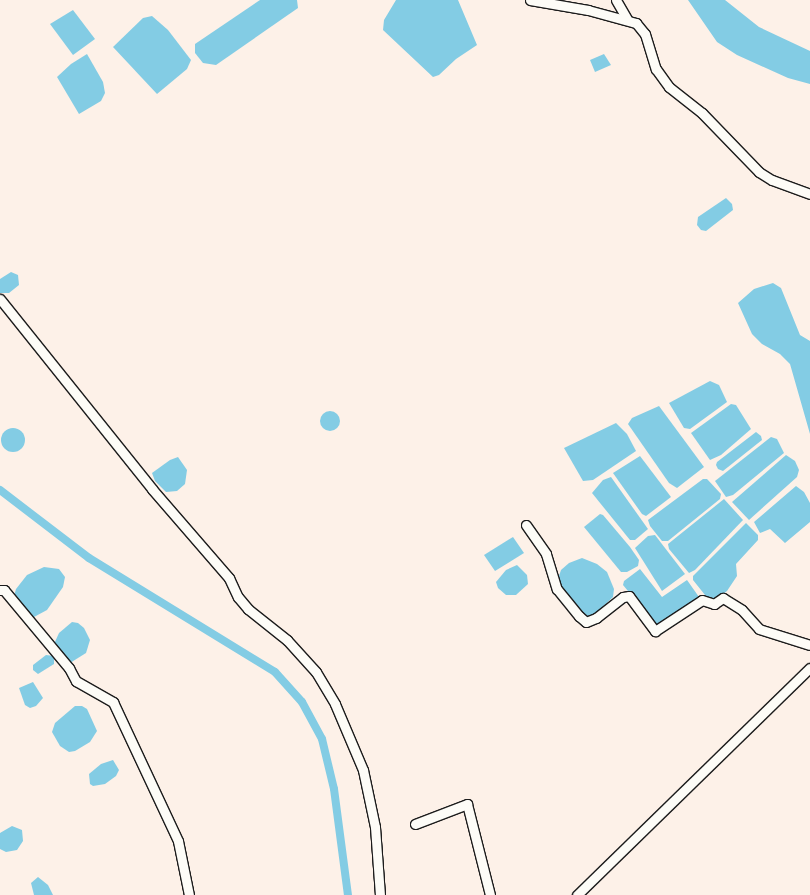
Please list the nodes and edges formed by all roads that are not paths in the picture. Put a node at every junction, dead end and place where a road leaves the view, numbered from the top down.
1 (530, 0) edge
2 (616, 0) edge
3 (627, 19) junction
4 (810, 194) edge
5 (0, 299) edge
6 (526, 525) dead end
7 (0, 590) edge
8 (810, 645) edge
9 (810, 668) edge
10 (415, 824) dead end
11 (189, 895) edge
12 (380, 895) edge
13 (490, 895) edge
14 (577, 895) edge

1 - 3 street
2 - 3 street
3 - 4 street
5 - 12 street
6 - 8 street
7 - 11 street
9 - 14 street
10 - 13 street

